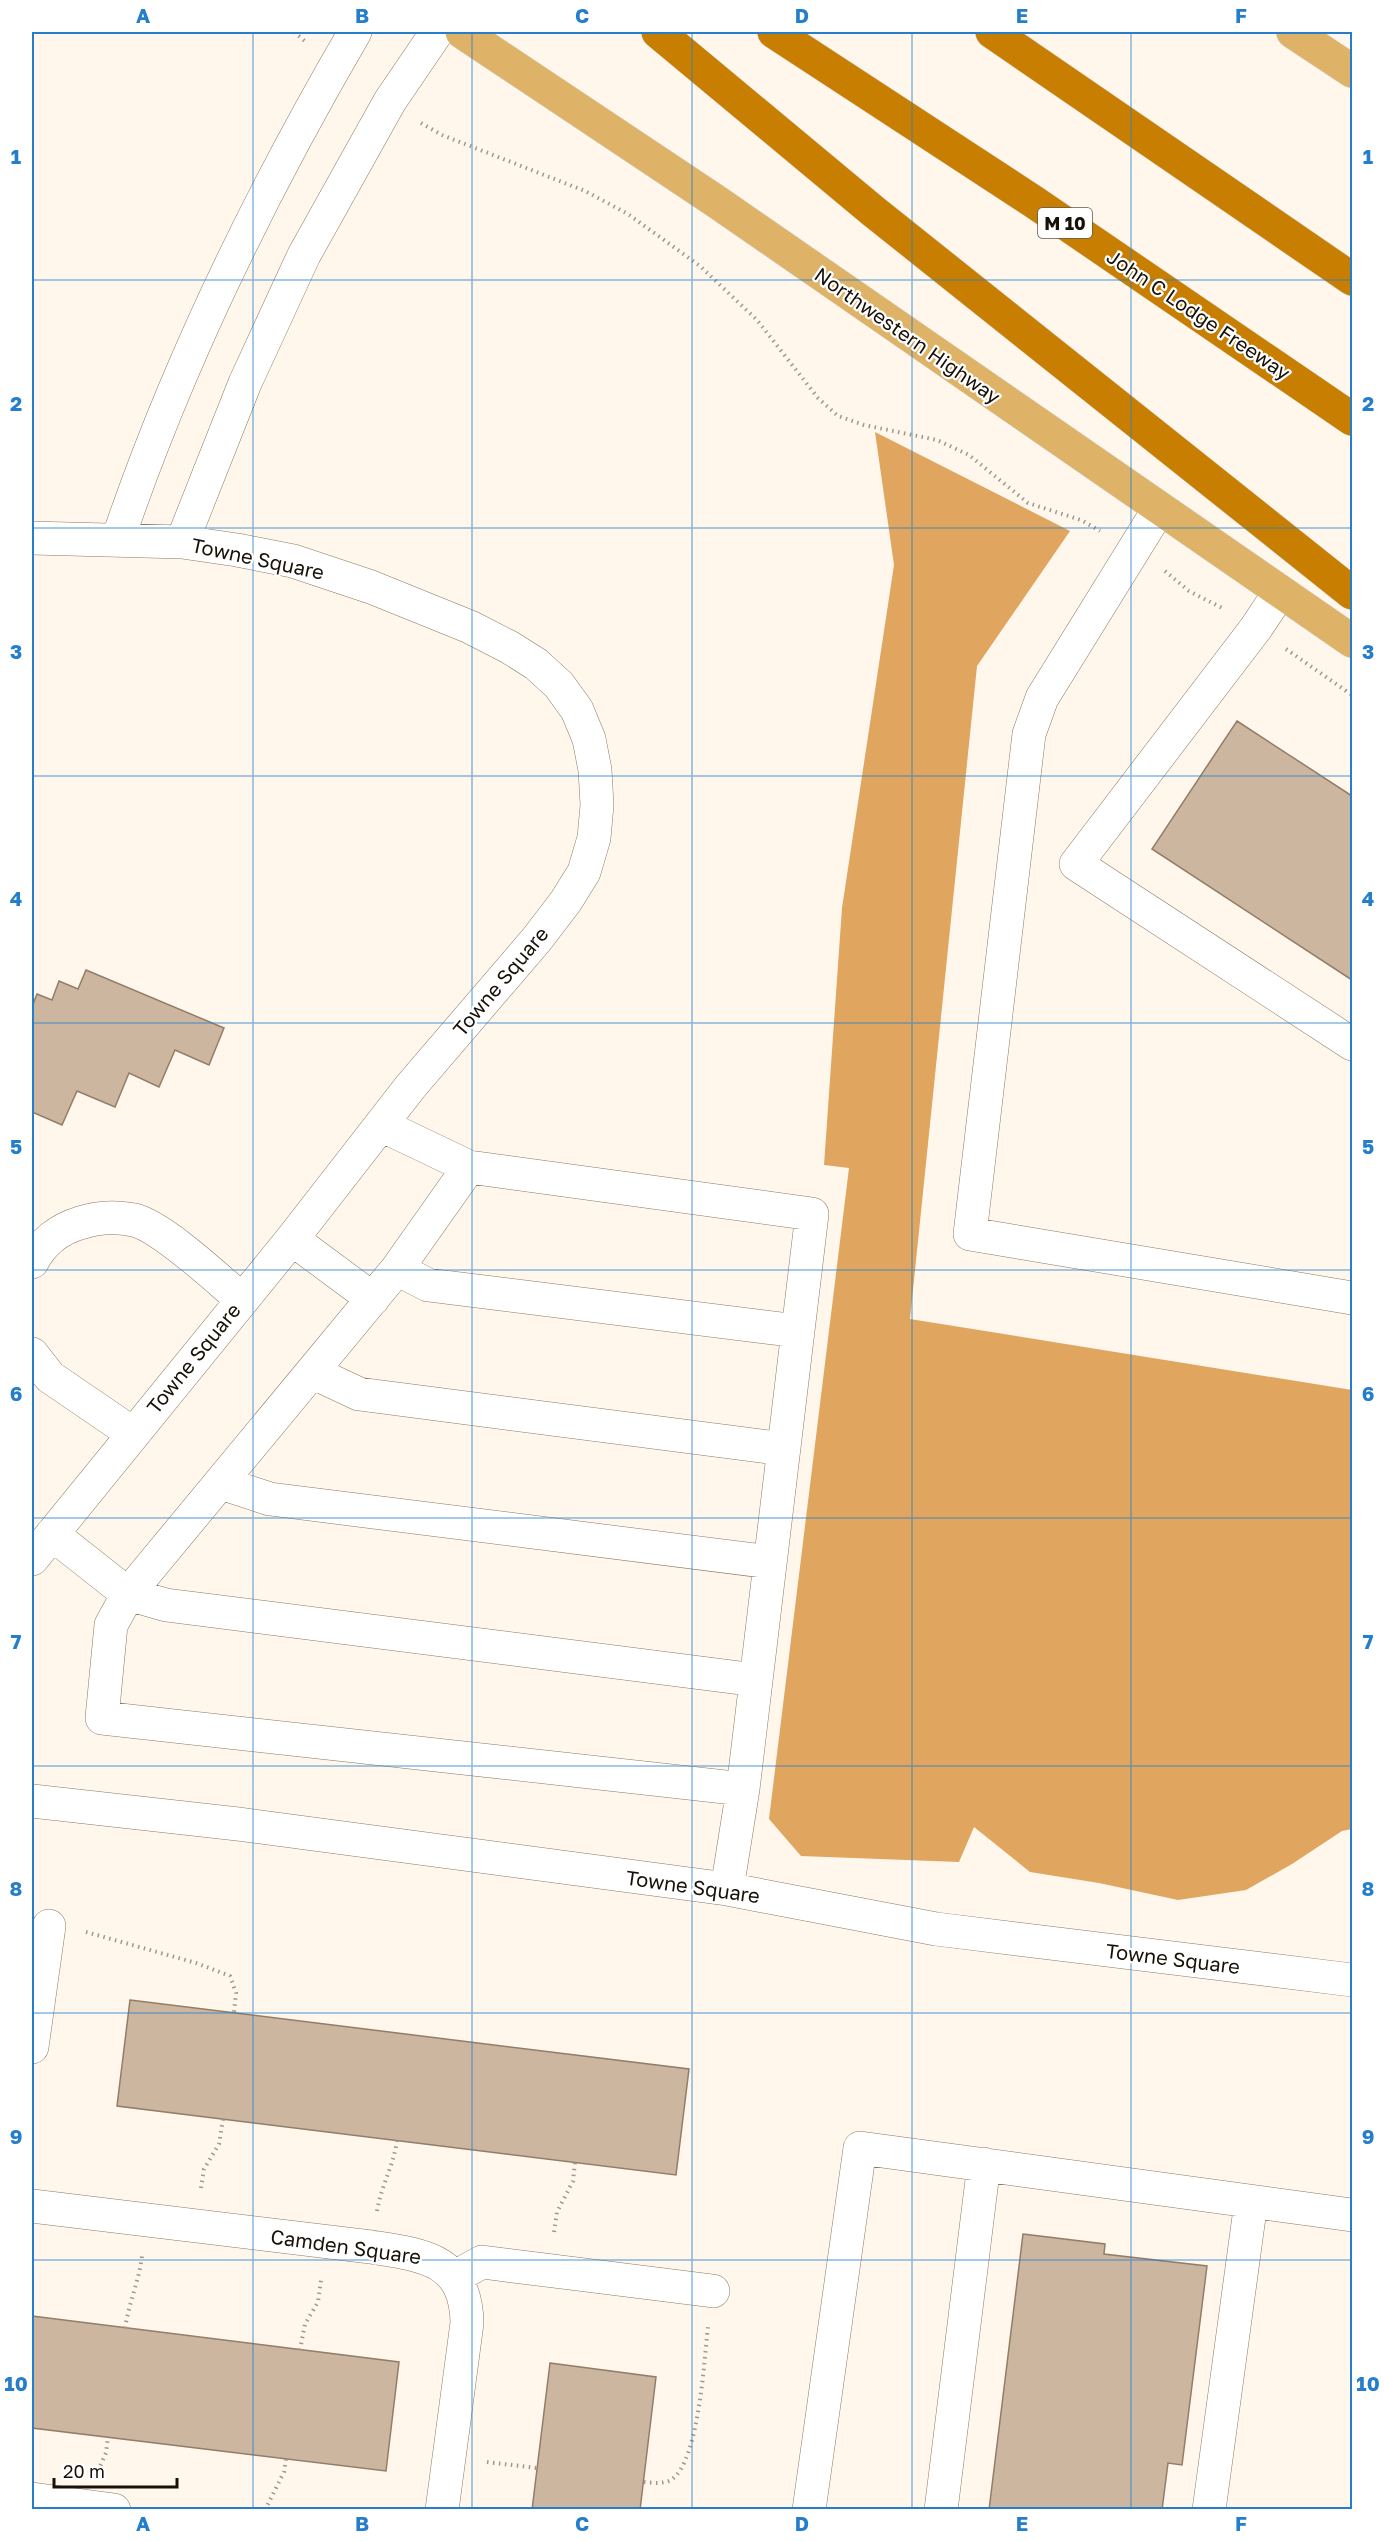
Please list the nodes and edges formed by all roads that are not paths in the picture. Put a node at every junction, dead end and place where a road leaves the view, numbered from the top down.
1 (355, 32) edge
2 (437, 32) edge
3 (462, 32) edge
4 (658, 32) edge
5 (774, 32) edge
6 (992, 32) edge
7 (1293, 32) edge
8 (1353, 71) edge
9 (1109, 112) junction
10 (1353, 251) edge
11 (1353, 279) edge
12 (1353, 419) edge
13 (1159, 509) junction
14 (32, 538) edge
15 (118, 539) junction
16 (182, 542) junction
17 (1280, 592) junction
18 (1353, 593) edge
19 (1353, 641) edge
20 (1353, 1044) edge
21 (381, 1125) junction
22 (469, 1167) junction
23 (292, 1239) junction
24 (32, 1262) edge
25 (397, 1269) junction
26 (1353, 1298) edge
27 (242, 1299) junction
28 (373, 1299) junction
29 (798, 1331) junction
30 (32, 1354) edge
31 (312, 1372) junction
32 (132, 1432) junction
33 (784, 1449) junction
34 (220, 1483) junction
35 (42, 1546) edge
36 (770, 1562) junction
37 (128, 1594) junction
38 (756, 1680) junction
39 (743, 1789) junction
40 (32, 1802) edge
41 (727, 1890) junction
42 (49, 1926) road end
43 (1353, 1980) edge
44 (32, 2047) edge
45 (984, 2164) junction
46 (1251, 2202) junction
47 (32, 2206) edge
48 (1353, 2215) edge
49 (454, 2277) junction
50 (713, 2291) road end
51 (32, 2499) edge
52 (114, 2510) edge
53 (442, 2510) edge
54 (809, 2510) edge
55 (941, 2510) edge
56 (1209, 2510) edge

1 - 15 street
2 - 16 street, Towne Square
3 - 13 main road, Northwestern Highway
4 - 18 highway
5 - 12 highway, John C Lodge Freeway / M 10
6 - 9 highway
7 - 8 main road
9 - 10 highway
9 - 11 highway
13 - 17 main road, Northwestern Highway
13 - 26 street
14 - 15 street, Towne Square
15 - 16 street, Towne Square
16 - 21 street, Towne Square
17 - 19 main road, Northwestern Highway
17 - 20 street
21 - 22 street
21 - 23 street, Towne Square
22 - 25 street
22 - 29 street
23 - 27 street, Towne Square
23 - 28 street
24 - 27 street
25 - 28 street
25 - 29 street
27 - 32 street, Towne Square
28 - 31 street
29 - 33 street
30 - 32 street
31 - 33 street
31 - 34 street
32 - 35 street, Towne Square
33 - 36 street
34 - 36 street
34 - 37 street
35 - 37 street
36 - 38 street
37 - 38 street
37 - 39 street
38 - 39 street
39 - 41 street
40 - 41 street, Towne Square
41 - 43 street, Towne Square
42 - 44 street
45 - 46 street
45 - 54 street
45 - 55 street
46 - 48 street
46 - 56 street
47 - 49 street, Camden Square
49 - 50 street
49 - 53 street, Camden Square
51 - 52 street

